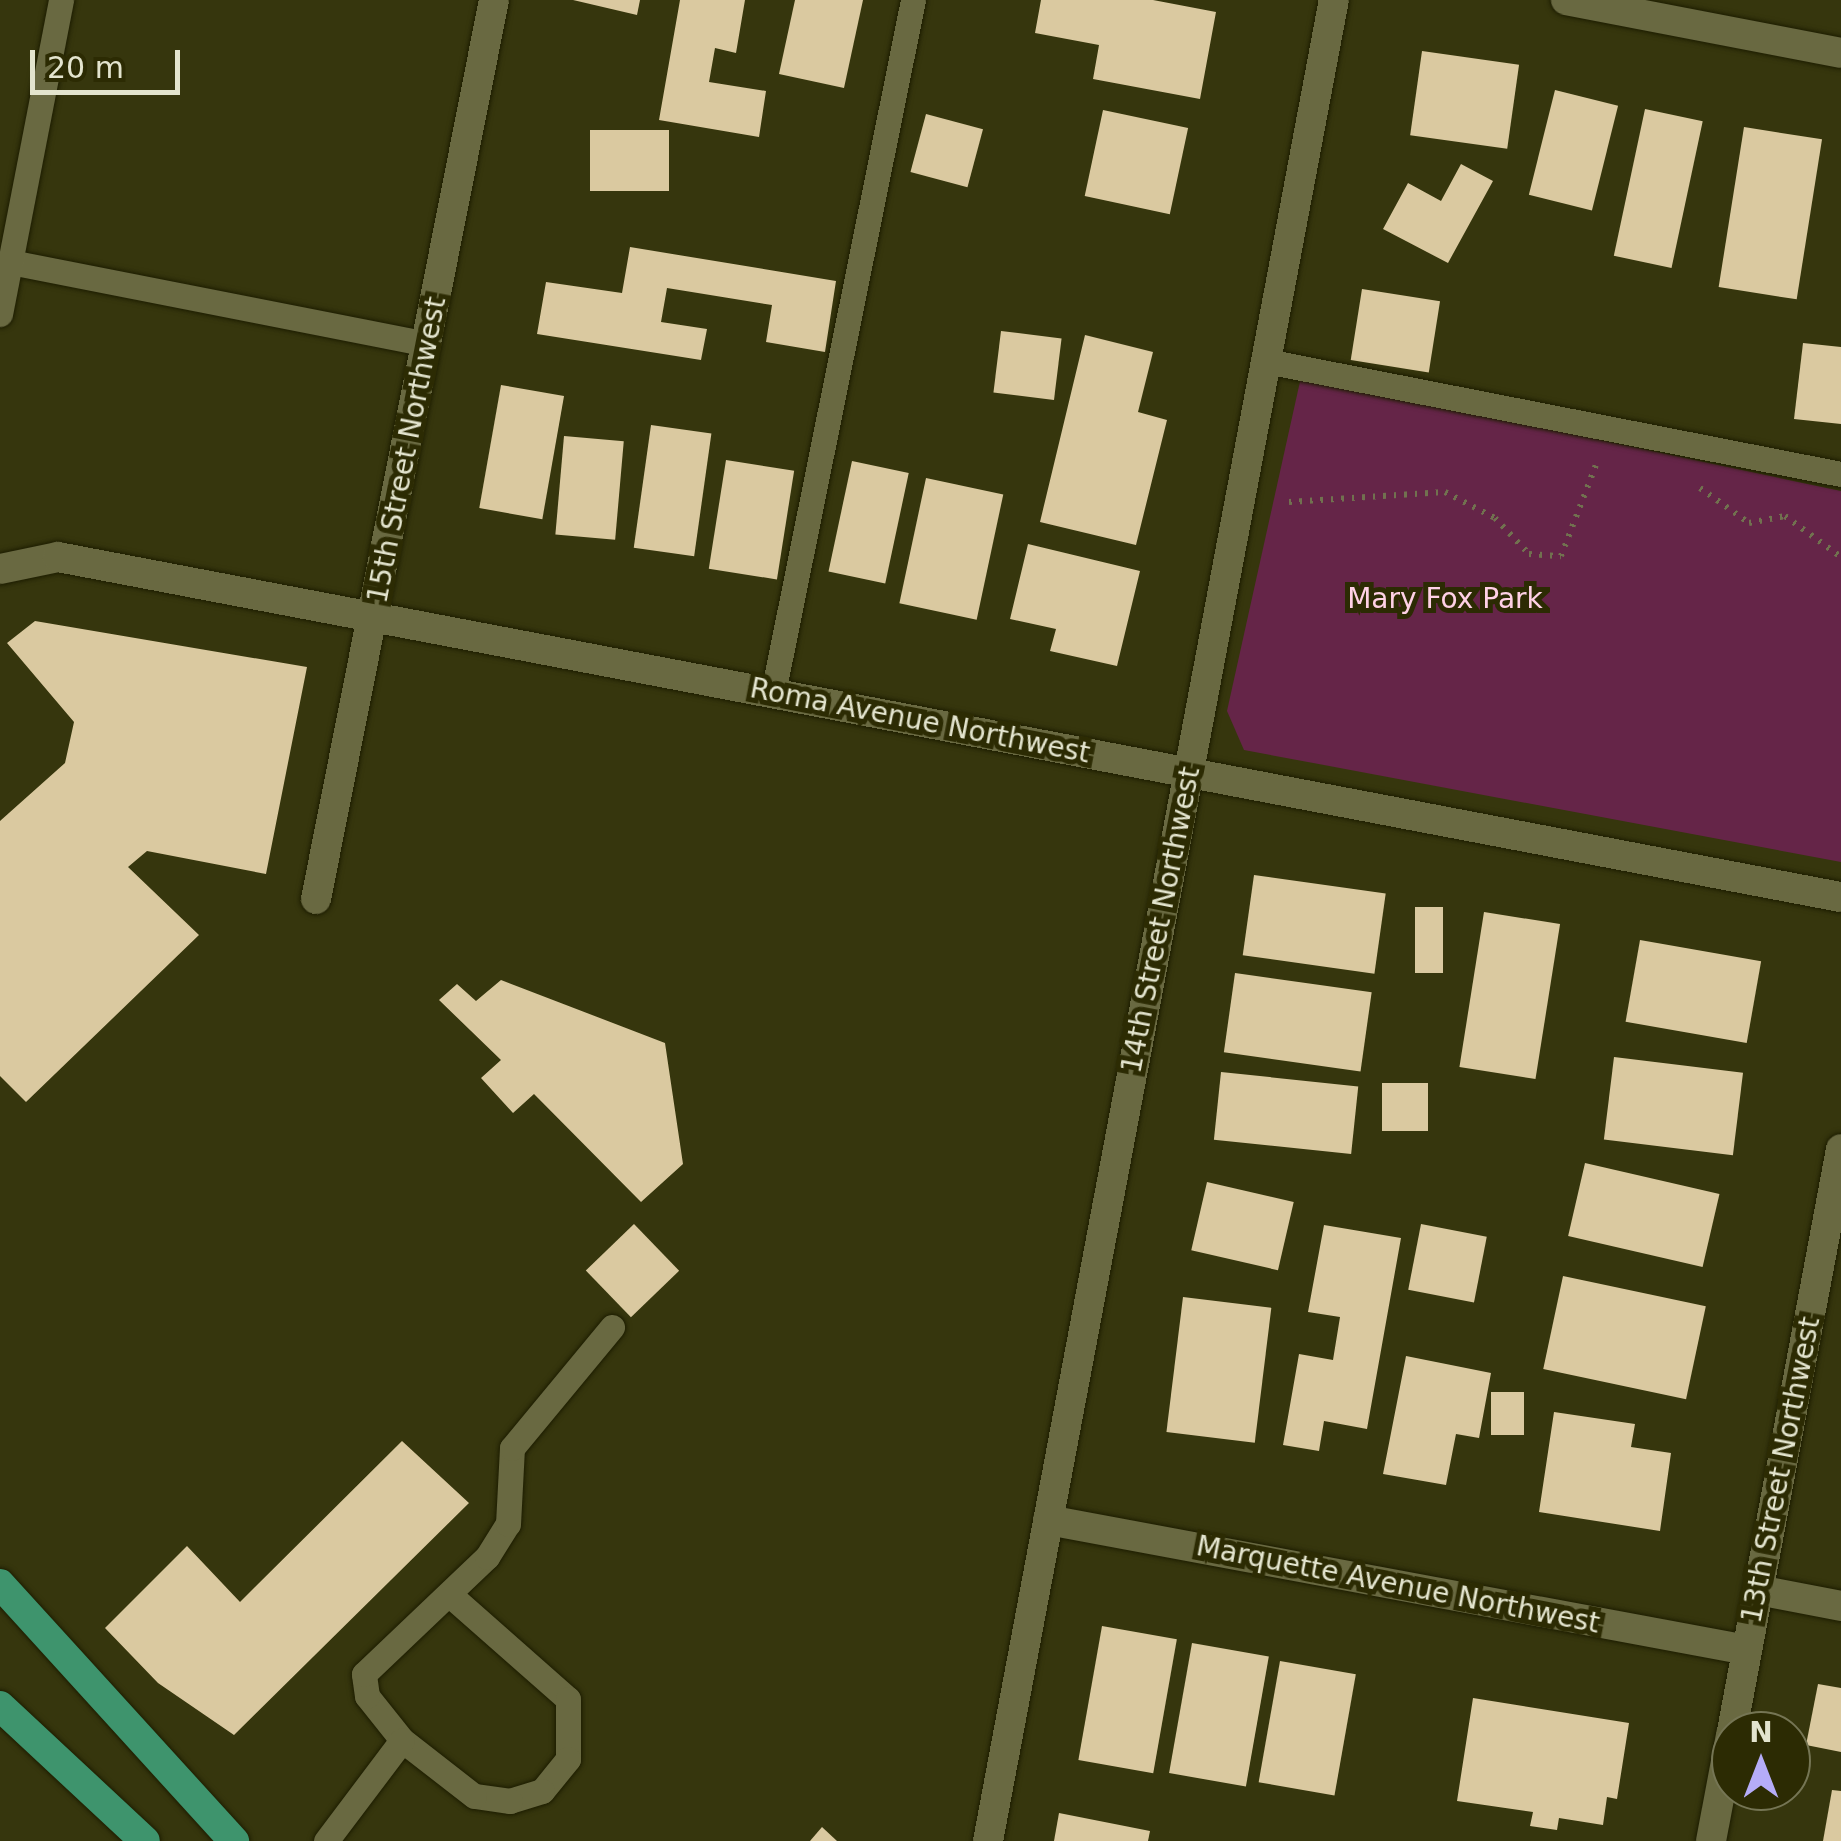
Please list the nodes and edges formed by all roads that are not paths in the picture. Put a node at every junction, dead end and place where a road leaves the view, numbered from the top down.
1 (60, 0) edge
2 (494, 0) edge
3 (913, 0) edge
4 (1334, 0) edge
5 (1566, 0) edge
6 (1841, 53) edge
7 (10, 262) junction
8 (0, 314) edge
9 (428, 344) junction
10 (1266, 361) junction
11 (1841, 474) edge
12 (0, 569) edge
13 (375, 617) junction
14 (773, 693) junction
15 (1188, 772) junction
16 (1841, 896) edge
17 (316, 898) dead end
18 (1841, 1149) edge
19 (612, 1328) dead end
20 (1048, 1520) junction
21 (0, 1584) edge
22 (1758, 1590) junction
23 (450, 1595) junction
24 (1841, 1606) edge
25 (1747, 1650) junction
26 (0, 1706) edge
27 (1735, 1711) edge
28 (402, 1740) junction
29 (1717, 1811) edge
30 (145, 1841) edge
31 (234, 1841) edge
32 (326, 1841) edge
33 (988, 1841) edge
34 (1711, 1841) edge

1 - 7 lane
2 - 9 street, 15th Street Northwest
3 - 14 lane
4 - 10 street, 14th Street Northwest
5 - 6 street
7 - 8 lane
7 - 9 lane
9 - 13 street, 15th Street Northwest
10 - 11 lane
10 - 15 street, 14th Street Northwest
12 - 13 street, Roma Avenue Northwest
13 - 14 street, Roma Avenue Northwest
13 - 17 street, 15th Street Northwest
14 - 15 street, Roma Avenue Northwest
15 - 16 street, Roma Avenue Northwest
15 - 20 street, 14th Street Northwest
18 - 22 street, 13th Street Northwest
19 - 23 lane
20 - 25 street, Marquette Avenue Northwest
20 - 33 street, 14th Street Northwest
21 - 31 main road
22 - 24 street
22 - 25 street, 13th Street Northwest
23 - 28 lane
23 - 28 lane
25 - 27 street, 13th Street Northwest
26 - 30 main road
28 - 32 lane
29 - 34 street, 13th Street Northwest

